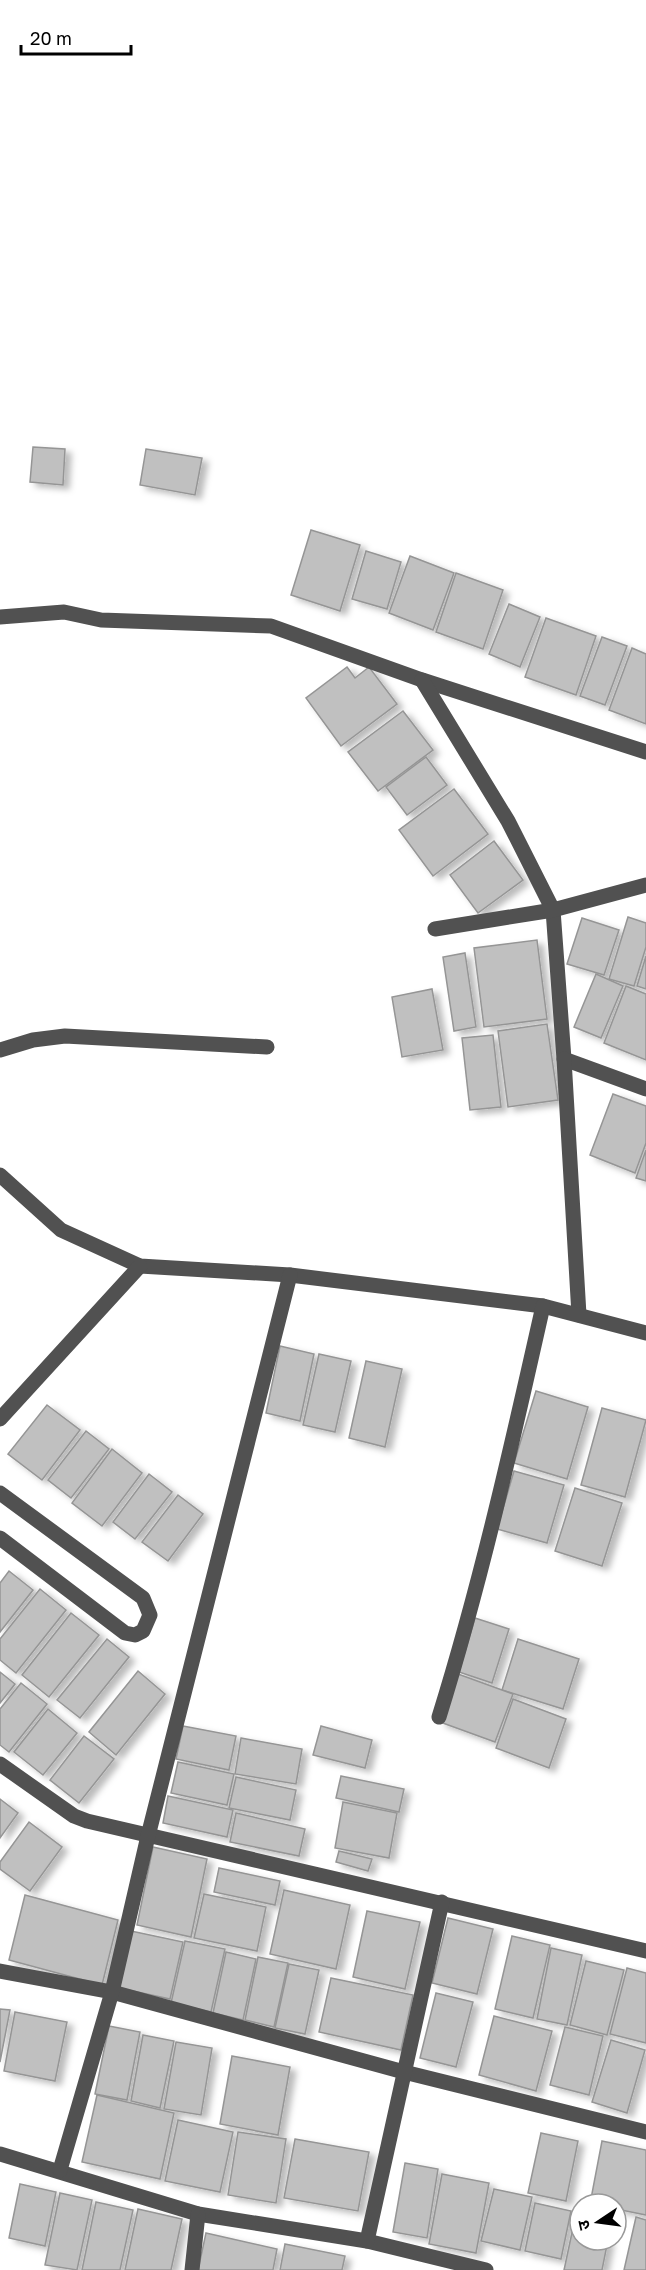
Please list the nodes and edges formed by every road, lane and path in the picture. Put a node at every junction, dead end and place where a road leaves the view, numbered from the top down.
1 (0, 617) edge
2 (422, 680) junction
3 (646, 752) edge
4 (645, 881) edge
5 (553, 910) junction
6 (435, 929) dead end
7 (267, 1047) dead end
8 (0, 1050) edge
9 (564, 1059) junction
10 (646, 1089) edge
11 (0, 1175) edge
12 (140, 1266) junction
13 (290, 1275) junction
14 (543, 1306) junction
15 (579, 1315) junction
16 (646, 1333) edge
17 (0, 1419) edge
18 (0, 1494) edge
19 (0, 1539) edge
20 (438, 1717) dead end
21 (0, 1764) edge
22 (148, 1836) junction
23 (442, 1902) junction
24 (646, 1951) edge
25 (0, 1971) edge
26 (112, 1992) junction
27 (404, 2072) junction
28 (646, 2132) edge
29 (0, 2154) edge
30 (60, 2170) junction
31 (198, 2214) junction
32 (367, 2241) junction
33 (192, 2270) edge
34 (486, 2270) edge

1 - 2 street
2 - 3 street
2 - 5 street
4 - 5 street
5 - 6 street
5 - 9 street
7 - 8 street
9 - 10 street
9 - 15 street
11 - 12 street
12 - 13 street
12 - 17 street
13 - 14 street
13 - 22 street
14 - 15 street
14 - 20 street
15 - 16 street
18 - 19 street
21 - 22 street
22 - 23 street
22 - 26 street
23 - 24 street
23 - 27 street
25 - 26 street
26 - 27 street
26 - 30 street
27 - 28 street
27 - 32 street
29 - 30 street
30 - 31 street
31 - 32 street
31 - 33 street
32 - 34 street

